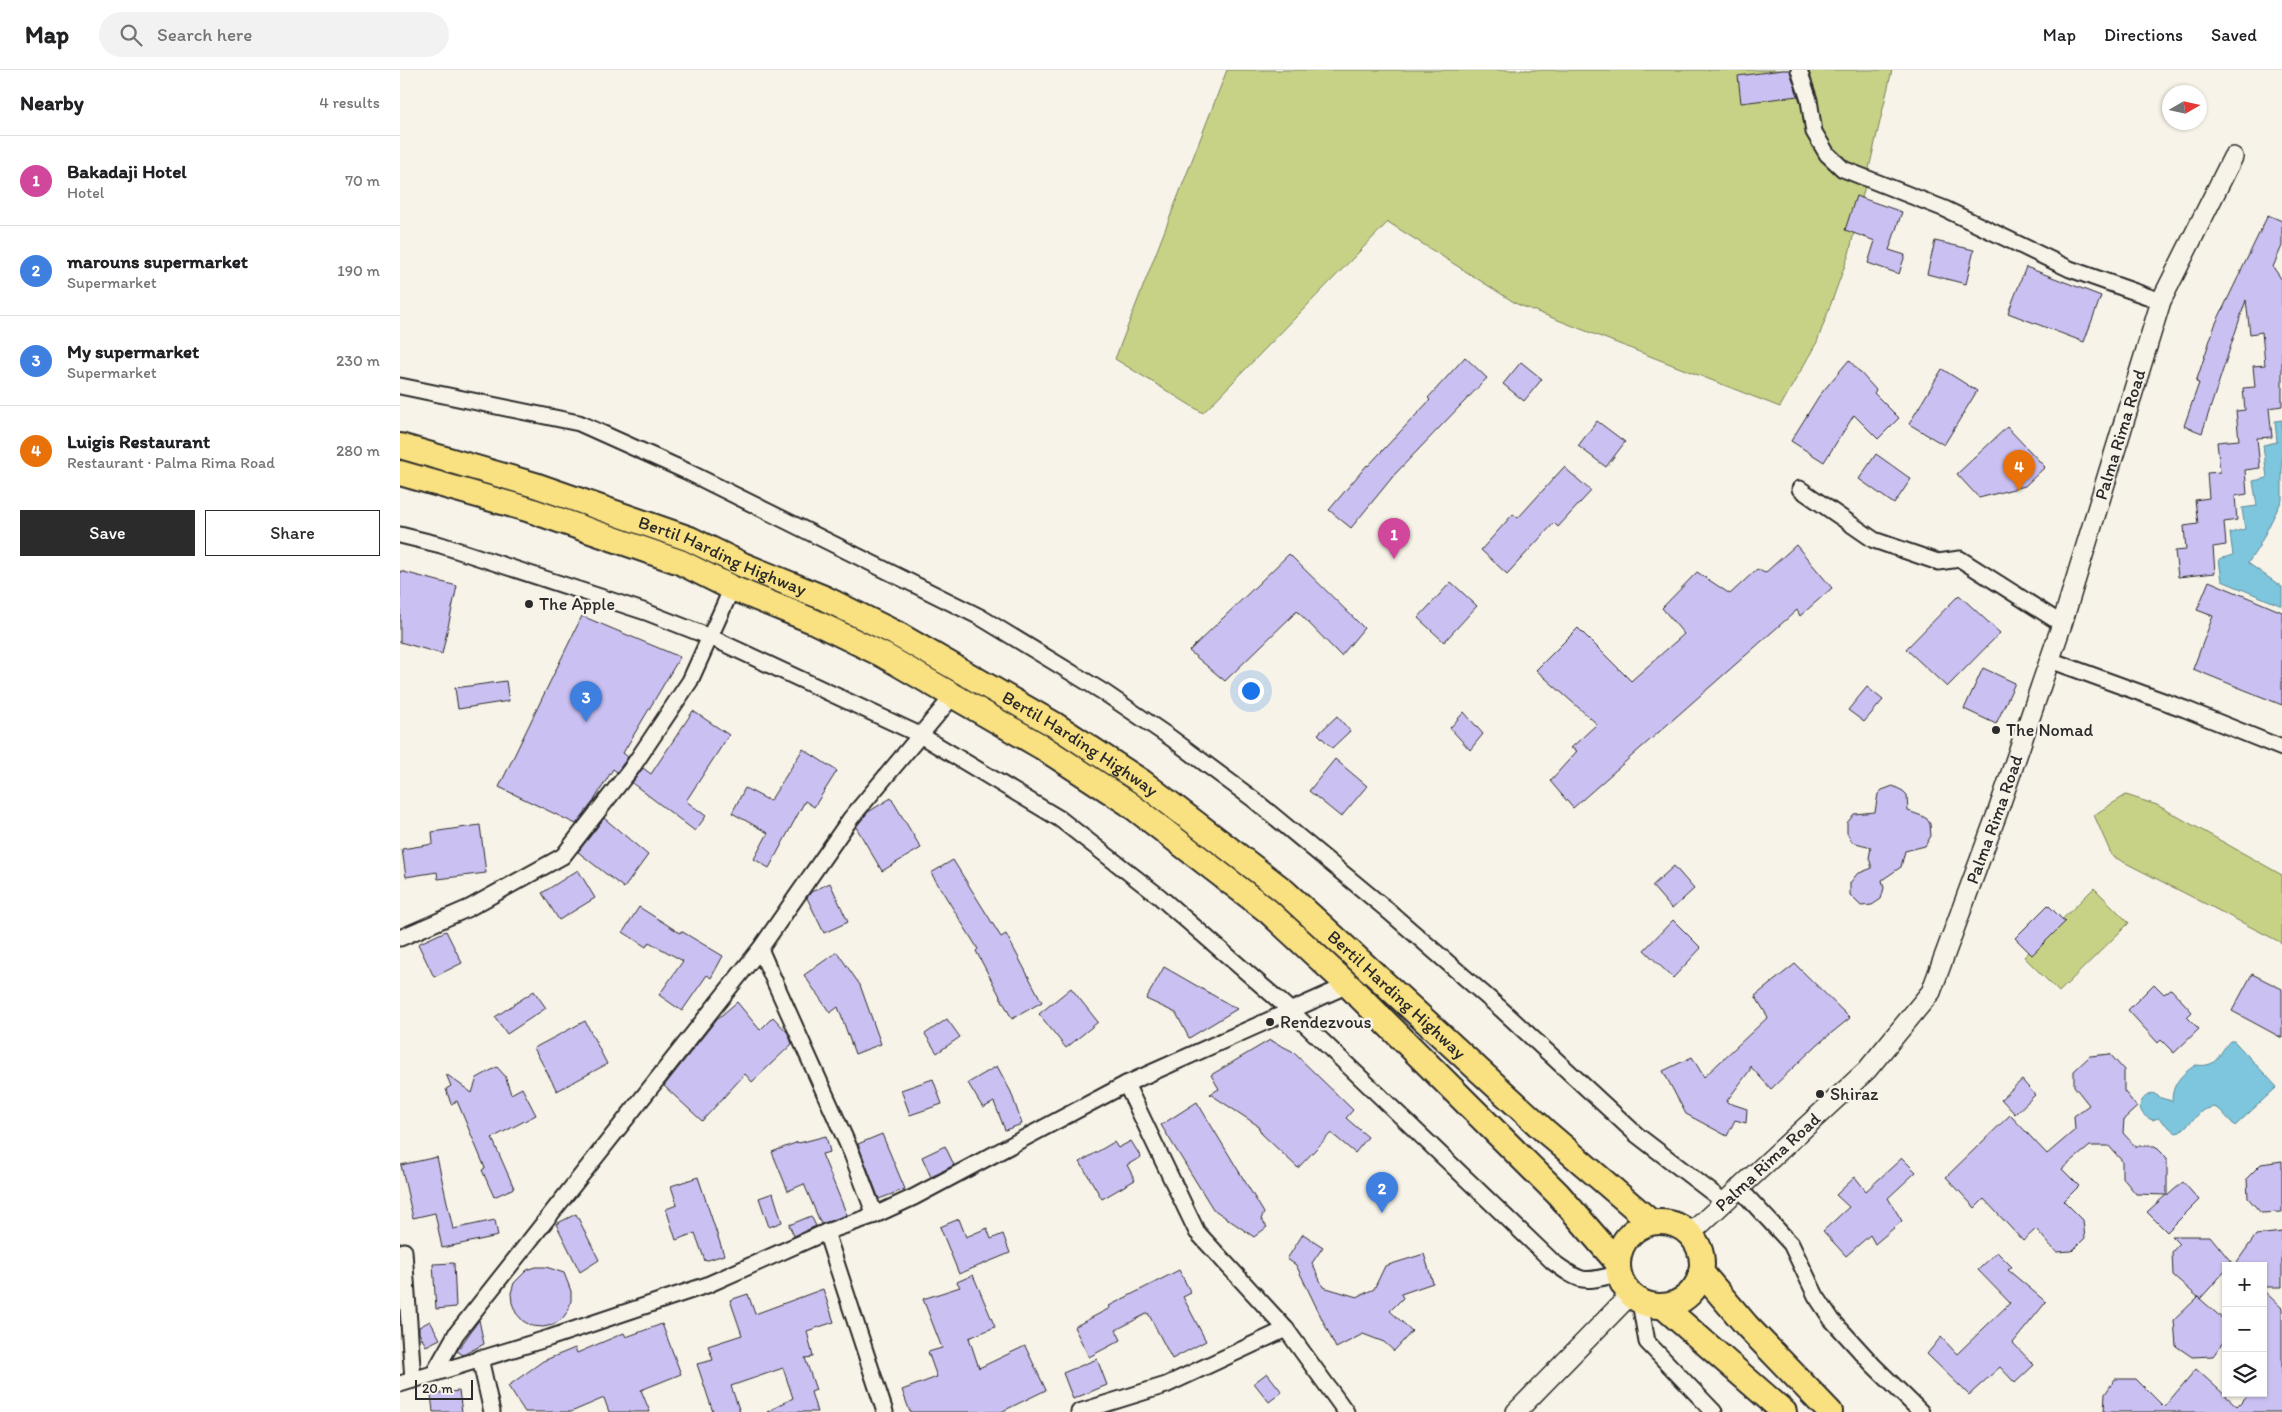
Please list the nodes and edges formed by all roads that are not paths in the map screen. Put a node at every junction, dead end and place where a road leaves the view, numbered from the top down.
1 (1799, 70) edge
2 (2233, 157) dead end
3 (2161, 301) junction
4 (400, 386) edge
5 (400, 446) edge
6 (400, 473) edge
7 (1800, 489) dead end
8 (400, 535) edge
9 (732, 588) junction
10 (2062, 624) junction
11 (710, 637) junction
12 (2050, 660) junction
13 (954, 696) junction
14 (920, 735) junction
15 (2282, 748) edge
16 (400, 938) edge
17 (760, 949) junction
18 (1348, 985) junction
19 (1290, 1010) junction
20 (1126, 1084) junction
21 (1738, 1187) junction
22 (1723, 1201) junction
23 (875, 1214) junction
24 (1651, 1222) junction
25 (826, 1232) junction
26 (1690, 1234) junction
27 (404, 1251) dead end
28 (1618, 1268) junction
29 (1701, 1272) junction
30 (1635, 1298) junction
31 (1664, 1306) junction
32 (1286, 1329) junction
33 (480, 1358) junction
34 (434, 1373) junction
35 (406, 1382) edge
36 (492, 1412) edge
37 (885, 1412) edge
38 (1078, 1412) edge
39 (1346, 1412) edge
40 (1516, 1412) edge
41 (1714, 1412) edge
42 (1784, 1412) edge
43 (1830, 1412) edge
44 (1921, 1412) edge

1 - 3 street
2 - 3 street, Palma Rima Road
3 - 10 street, Palma Rima Road
4 - 22 street
5 - 24 main road, Bertil Harding Highway
6 - 9 main road, Bertil Harding Highway
7 - 10 street
8 - 11 street
9 - 11 street
9 - 13 main road, Bertil Harding Highway
10 - 12 street, Palma Rima Road
11 - 14 street
11 - 16 street
12 - 15 street
12 - 21 street, Palma Rima Road
13 - 14 street
13 - 18 main road, Bertil Harding Highway
14 - 17 street
14 - 19 street
17 - 23 street
17 - 34 street
18 - 19 street
18 - 28 main road, Bertil Harding Highway
19 - 20 street
19 - 28 street
20 - 23 street
20 - 32 street
21 - 22 street, Palma Rima Road
21 - 44 street
22 - 26 street, Palma Rima Road
23 - 25 street
24 - 26 main road
24 - 28 main road
25 - 33 street
25 - 37 street
26 - 29 main road
27 - 35 street
28 - 30 main road, Bertil Harding Highway
29 - 31 main road
29 - 43 main road
30 - 31 main road
30 - 40 street
30 - 41 street
31 - 42 main road
32 - 38 street
32 - 39 street
33 - 34 street
33 - 36 street
34 - 35 street

